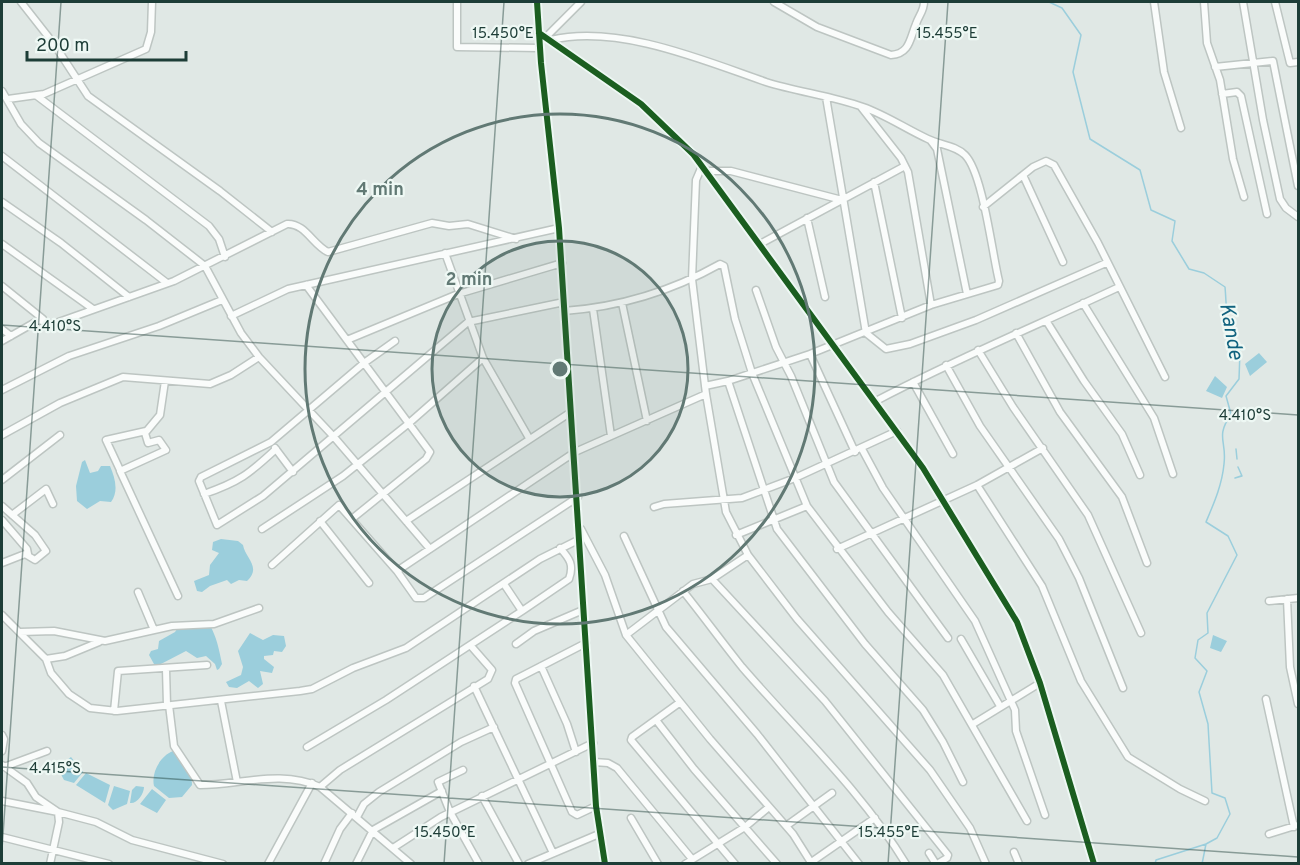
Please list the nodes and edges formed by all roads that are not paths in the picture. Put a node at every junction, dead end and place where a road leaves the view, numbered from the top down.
1 (21, 2) edge
2 (152, 2) edge
3 (457, 2) edge
4 (537, 2) edge
5 (581, 2) edge
6 (774, 2) edge
7 (924, 2) edge
8 (1154, 2) edge
9 (1204, 2) edge
10 (1243, 2) edge
11 (1275, 2) edge
12 (545, 37) junction
13 (540, 48) junction
14 (1299, 62) edge
15 (1253, 63) junction
16 (1215, 67) junction
17 (75, 79) junction
18 (2, 91) edge
19 (1222, 94) junction
20 (37, 96) junction
21 (826, 97) junction
22 (8, 99) junction
23 (861, 106) junction
24 (1181, 128) dead end
25 (929, 139) junction
26 (2, 156) edge
27 (905, 166) junction
28 (704, 169) junction
29 (1023, 175) junction
30 (874, 182) junction
31 (1298, 186) edge
32 (1244, 197) dead end
33 (842, 200) junction
34 (2, 202) edge
35 (983, 207) junction
36 (1267, 214) dead end
37 (1299, 217) edge
38 (807, 218) junction
39 (559, 228) junction
40 (272, 232) junction
41 (516, 238) junction
42 (2, 244) edge
43 (760, 244) junction
44 (445, 253) junction
45 (225, 256) junction
46 (1063, 262) dead end
47 (562, 263) junction
48 (1106, 263) junction
49 (205, 266) junction
50 (692, 279) junction
51 (167, 283) junction
52 (306, 285) junction
53 (2, 286) edge
54 (1119, 286) junction
55 (756, 290) dead end
56 (458, 294) junction
57 (967, 294) junction
58 (129, 297) junction
59 (825, 297) dead end
60 (222, 300) junction
61 (564, 302) junction
62 (622, 303) junction
63 (1083, 303) junction
64 (932, 305) junction
65 (93, 309) junction
66 (593, 309) junction
67 (564, 311) junction
68 (231, 316) junction
69 (902, 318) junction
70 (44, 320) junction
71 (468, 321) junction
72 (1047, 322) junction
73 (2, 329) edge
74 (866, 333) junction
75 (1016, 333) junction
76 (11, 336) junction
77 (347, 340) junction
78 (2, 341) edge
79 (395, 341) dead end
80 (834, 345) junction
81 (978, 350) junction
82 (810, 354) junction
83 (259, 357) junction
84 (483, 358) junction
85 (785, 362) junction
86 (364, 363) junction
87 (946, 364) junction
88 (752, 373) junction
89 (1165, 377) dead end
90 (165, 381) junction
91 (728, 381) junction
92 (912, 382) junction
93 (3, 386) edge
94 (705, 386) junction
95 (386, 392) junction
96 (706, 394) junction
97 (876, 401) junction
98 (309, 409) junction
99 (571, 412) junction
100 (647, 421) junction
101 (408, 424) junction
102 (897, 430) junction
103 (146, 432) junction
104 (2, 435) edge
105 (60, 435) dead end
106 (610, 436) junction
107 (334, 437) junction
108 (529, 438) junction
109 (271, 442) junction
110 (1043, 448) junction
111 (276, 449) junction
112 (862, 449) junction
113 (574, 452) junction
114 (855, 452) junction
115 (953, 454) dead end
116 (827, 463) junction
117 (357, 464) junction
118 (1010, 467) junction
119 (120, 470) junction
120 (293, 472) junction
121 (1173, 474) dead end
122 (1140, 475) dead end
123 (795, 478) junction
124 (2, 480) edge
125 (977, 485) junction
126 (762, 490) junction
127 (204, 494) junction
128 (383, 496) junction
129 (578, 497) junction
130 (724, 500) junction
131 (944, 501) junction
132 (53, 504) dead end
133 (2, 506) edge
134 (807, 506) junction
135 (654, 507) dead end
136 (12, 515) junction
137 (353, 518) junction
138 (904, 519) junction
139 (2, 520) edge
140 (320, 521) junction
141 (406, 521) junction
142 (772, 521) junction
143 (580, 525) junction
144 (262, 529) dead end
145 (872, 534) junction
146 (736, 535) junction
147 (624, 536) dead end
148 (580, 538) junction
149 (560, 548) junction
150 (430, 549) junction
151 (837, 549) junction
152 (28, 555) junction
153 (748, 555) junction
154 (2, 563) edge
155 (1147, 564) dead end
156 (272, 565) dead end
157 (397, 571) junction
158 (712, 579) junction
159 (369, 583) dead end
160 (504, 584) junction
161 (683, 591) junction
162 (138, 592) dead end
163 (178, 596) dead end
164 (1299, 598) edge
165 (1287, 599) junction
166 (1269, 601) dead end
167 (259, 608) dead end
168 (583, 610) junction
169 (657, 610) junction
170 (522, 611) junction
171 (2, 615) edge
172 (154, 630) junction
173 (19, 632) junction
174 (1141, 633) dead end
175 (626, 635) junction
176 (948, 638) dead end
177 (961, 639) dead end
178 (100, 641) junction
179 (586, 642) junction
180 (516, 644) dead end
181 (471, 646) junction
182 (46, 659) junction
183 (207, 665) dead end
184 (541, 666) junction
185 (166, 669) junction
186 (1040, 684) junction
187 (474, 686) junction
188 (1123, 688) dead end
189 (1011, 699) junction
190 (1266, 699) dead end
191 (221, 701) junction
192 (680, 703) junction
193 (1299, 704) edge
194 (168, 705) junction
195 (1000, 706) junction
196 (114, 711) junction
197 (656, 720) junction
198 (974, 724) junction
199 (494, 727) junction
200 (2, 735) edge
201 (593, 743) junction
202 (308, 747) dead end
203 (2, 751) edge
204 (47, 751) dead end
205 (576, 752) junction
206 (594, 762) junction
207 (550, 765) junction
208 (2, 766) edge
209 (463, 770) dead end
210 (517, 780) junction
211 (237, 782) junction
212 (963, 782) dead end
213 (312, 783) junction
214 (320, 787) junction
215 (442, 791) junction
216 (832, 793) dead end
217 (482, 796) junction
218 (2, 801) edge
219 (1205, 801) dead end
220 (816, 805) junction
221 (596, 806) junction
222 (770, 807) junction
223 (58, 812) junction
224 (450, 812) junction
225 (355, 815) junction
226 (1045, 815) dead end
227 (631, 818) dead end
228 (875, 818) junction
229 (1027, 821) dead end
230 (745, 826) junction
231 (786, 826) junction
232 (1296, 826) edge
233 (373, 830) junction
234 (599, 834) junction
235 (1269, 834) dead end
236 (2, 837) edge
237 (842, 841) junction
238 (718, 842) junction
239 (393, 848) junction
240 (54, 849) junction
241 (1014, 852) dead end
242 (553, 853) junction
243 (929, 853) dead end
244 (692, 859) junction
245 (810, 863) edge
246 (50, 864) edge
247 (110, 864) edge
248 (223, 864) edge
249 (268, 864) edge
250 (324, 864) edge
251 (356, 864) edge
252 (411, 864) edge
253 (479, 864) edge
254 (519, 864) edge
255 (528, 864) edge
256 (605, 864) edge
257 (658, 864) edge
258 (686, 864) edge
259 (735, 864) edge
260 (777, 864) edge
261 (859, 864) edge
262 (906, 864) edge
263 (936, 864) edge
264 (986, 864) edge
265 (1019, 864) edge
266 (1094, 864) edge

1 - 17 street
2 - 17 street
3 - 13 street
4 - 12 street
5 - 12 street
6 - 7 street
8 - 24 street
9 - 16 street
10 - 15 street
11 - 14 street
12 - 13 street
12 - 21 street
12 - 28 street
13 - 39 street
15 - 16 street
15 - 31 street
15 - 37 street
16 - 19 street
17 - 20 street
17 - 40 street
18 - 22 street
19 - 32 street
19 - 36 street
20 - 22 street
20 - 45 street
21 - 23 street
21 - 33 street
22 - 49 street
23 - 25 street
23 - 27 street
25 - 35 street
25 - 57 street
26 - 51 street
27 - 30 street
27 - 64 street
28 - 33 street
28 - 43 street
28 - 50 street
29 - 35 street
29 - 46 street
29 - 48 street
30 - 33 street
30 - 69 street
33 - 38 street
33 - 74 street
34 - 58 street
35 - 57 street
38 - 43 street
38 - 59 street
39 - 41 street
39 - 47 street
40 - 41 street
40 - 45 street
41 - 44 street
42 - 65 street
43 - 80 street
44 - 52 street
44 - 56 street
45 - 49 street
47 - 56 street
47 - 61 street
48 - 54 street
48 - 74 street
49 - 51 street
49 - 60 street
50 - 62 street
50 - 88 street
50 - 94 street
51 - 58 street
52 - 68 street
52 - 77 street
53 - 70 street
54 - 63 street
54 - 89 street
55 - 85 street
56 - 71 street
56 - 77 street
57 - 64 street
58 - 65 street
60 - 68 street
60 - 93 street
61 - 67 street
61 - 71 street
62 - 66 street
62 - 100 street
63 - 72 street
63 - 121 street
64 - 69 street
65 - 70 street
66 - 67 street
66 - 106 street
67 - 99 street
68 - 83 street
69 - 74 street
70 - 76 street
71 - 84 street
71 - 95 street
72 - 75 street
72 - 122 street
73 - 76 street
74 - 80 street
75 - 81 street
75 - 155 street
76 - 78 street
77 - 86 street
79 - 86 street
80 - 82 street
80 - 97 street
81 - 87 street
81 - 110 street
82 - 85 street
82 - 114 street
83 - 90 street
83 - 98 street
84 - 101 street
84 - 108 street
85 - 88 street
85 - 116 street
86 - 95 street
86 - 98 street
87 - 92 street
87 - 118 street
88 - 91 street
88 - 123 street
90 - 103 street
90 - 104 street
91 - 94 street
91 - 126 street
92 - 97 street
92 - 115 street
94 - 96 street
95 - 101 street
95 - 107 street
96 - 100 street
96 - 130 street
97 - 102 street
98 - 107 street
98 - 109 street
99 - 108 street
99 - 113 street
100 - 106 street
101 - 117 street
101 - 128 street
102 - 112 street
102 - 131 street
103 - 119 street
103 - 119 street
105 - 124 street
106 - 113 street
107 - 117 street
107 - 120 street
108 - 141 street
109 - 111 street
109 - 127 street
110 - 118 street
110 - 174 street
111 - 120 street
111 - 127 street
112 - 114 street
112 - 138 street
113 - 129 street
113 - 150 street
114 - 116 street
116 - 123 street
116 - 145 street
117 - 128 street
117 - 144 street
118 - 125 street
118 - 188 street
119 - 163 street
120 - 127 street
123 - 126 street
123 - 134 street
125 - 131 street
125 - 219 street
126 - 130 street
126 - 142 street
128 - 137 street
128 - 141 street
129 - 143 street
129 - 157 street
130 - 135 street
130 - 146 street
131 - 138 street
131 - 186 street
132 - 136 street
133 - 136 street
134 - 142 street
134 - 151 street
136 - 152 street
137 - 140 street
137 - 157 street
138 - 145 street
138 - 189 street
139 - 152 street
140 - 156 street
140 - 159 street
141 - 150 street
142 - 146 street
142 - 212 street
143 - 148 street
143 - 175 street
145 - 151 street
145 - 176 street
146 - 153 street
147 - 169 street
148 - 149 street
148 - 168 street
149 - 160 street
149 - 170 street
150 - 157 street
151 - 198 street
152 - 154 street
153 - 158 street
153 - 264 street
158 - 161 street
158 - 263 street
160 - 170 street
160 - 191 street
161 - 169 street
161 - 228 street
162 - 172 street
164 - 165 street
165 - 166 street
165 - 193 street
167 - 172 street
168 - 179 street
168 - 180 street
169 - 175 street
169 - 220 street
170 - 181 street
171 - 173 street
172 - 178 street
173 - 178 street
173 - 182 street
175 - 192 street
177 - 195 street
178 - 182 street
179 - 184 street
179 - 201 street
181 - 187 street
181 - 202 street
182 - 196 street
183 - 185 street
184 - 205 street
184 - 207 street
185 - 194 street
185 - 196 street
186 - 189 street
186 - 266 street
187 - 199 street
187 - 214 street
189 - 195 street
189 - 226 street
190 - 232 street
191 - 194 street
191 - 211 street
192 - 197 street
192 - 222 street
194 - 196 street
194 - 211 street
195 - 198 street
197 - 230 street
197 - 238 street
198 - 229 street
199 - 210 street
199 - 225 street
200 - 203 street
201 - 205 street
201 - 206 street
204 - 208 street
205 - 207 street
206 - 221 street
206 - 244 street
207 - 210 street
207 - 221 street
208 - 223 street
209 - 215 street
210 - 217 street
210 - 242 street
211 - 213 street
213 - 214 street
213 - 249 street
214 - 225 street
215 - 224 street
215 - 233 street
216 - 220 street
217 - 224 street
217 - 254 street
218 - 223 street
220 - 231 street
220 - 237 street
221 - 234 street
222 - 230 street
222 - 231 street
223 - 240 street
223 - 248 street
224 - 239 street
224 - 253 street
225 - 233 street
225 - 250 street
227 - 257 street
228 - 237 street
228 - 262 street
230 - 238 street
230 - 260 street
231 - 245 street
232 - 235 street
233 - 239 street
233 - 251 street
234 - 242 street
234 - 256 street
236 - 240 street
237 - 245 street
237 - 261 street
238 - 244 street
238 - 259 street
239 - 252 street
240 - 246 street
240 - 247 street
241 - 265 street
242 - 255 street
243 - 263 street
244 - 258 street

